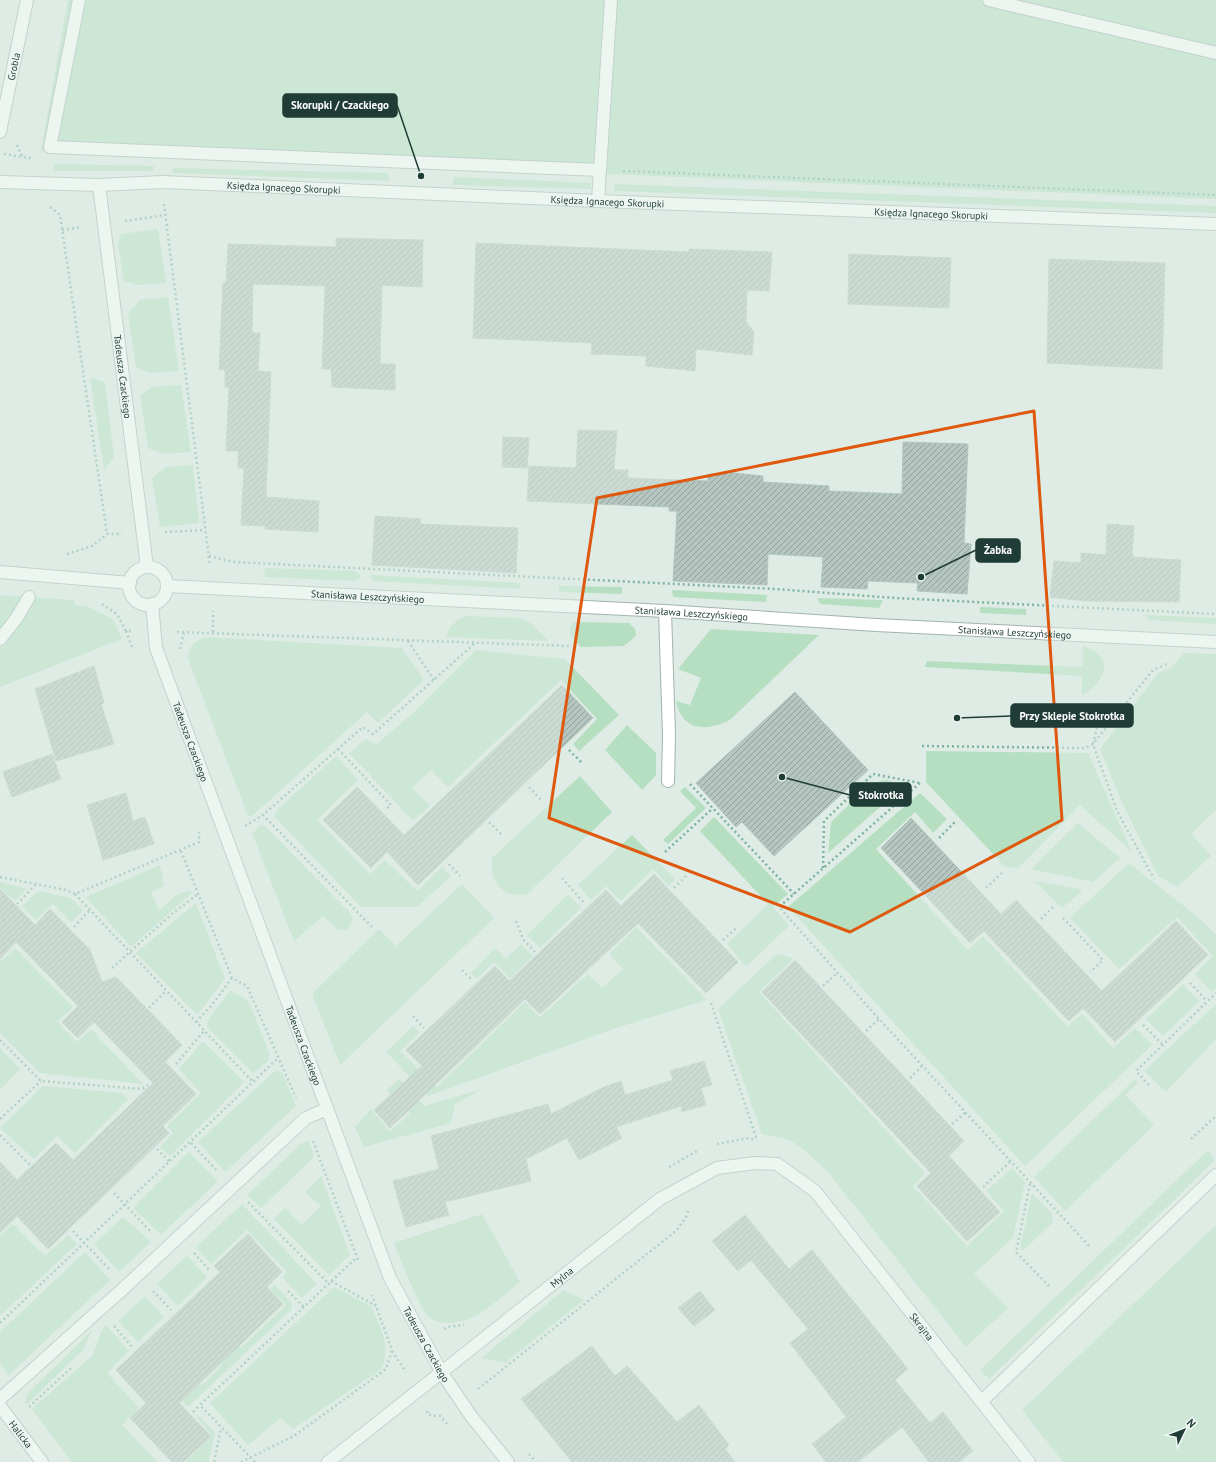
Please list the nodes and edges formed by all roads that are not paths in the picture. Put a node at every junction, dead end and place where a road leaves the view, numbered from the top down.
1 (27, 0) edge
2 (80, 0) edge
3 (611, 0) edge
4 (989, 0) edge
5 (1216, 53) edge
6 (0, 132) edge
7 (600, 170) junction
8 (0, 182) edge
9 (98, 185) junction
10 (598, 201) junction
11 (1216, 224) edge
12 (147, 567) junction
13 (0, 572) edge
14 (130, 583) junction
15 (167, 586) junction
16 (29, 597) dead end
17 (152, 604) junction
18 (665, 611) junction
19 (0, 639) edge
20 (1216, 642) edge
21 (668, 781) road end
22 (327, 1109) junction
23 (1216, 1175) edge
24 (815, 1191) joint
25 (442, 1373) junction
26 (0, 1399) edge
27 (982, 1401) junction
28 (0, 1406) edge
29 (42, 1462) edge
30 (328, 1462) edge
31 (508, 1462) edge
32 (1030, 1462) edge

1 - 6 street, Grobla
2 - 7 street
3 - 7 street
4 - 5 street
7 - 10 street
8 - 9 street, Księdza Ignacego Skorupki
9 - 10 street, Księdza Ignacego Skorupki
9 - 12 street, Tadeusza Czackiego
10 - 11 street, Księdza Ignacego Skorupki
12 - 14 street
12 - 15 street
13 - 14 street
14 - 17 street
15 - 17 street
15 - 18 street, Stanisława Leszczyńskiego
16 - 19 street
17 - 22 street, Tadeusza Czackiego
18 - 20 street, Stanisława Leszczyńskiego
18 - 21 street
22 - 25 street, Tadeusza Czackiego
22 - 26 street
23 - 27 street
24 - 25 street, Mylna
24 - 27 street, Skrajna
25 - 30 street, Mylna
25 - 31 street, Tadeusza Czackiego
27 - 32 street, Skrajna
28 - 29 street, Halicka

